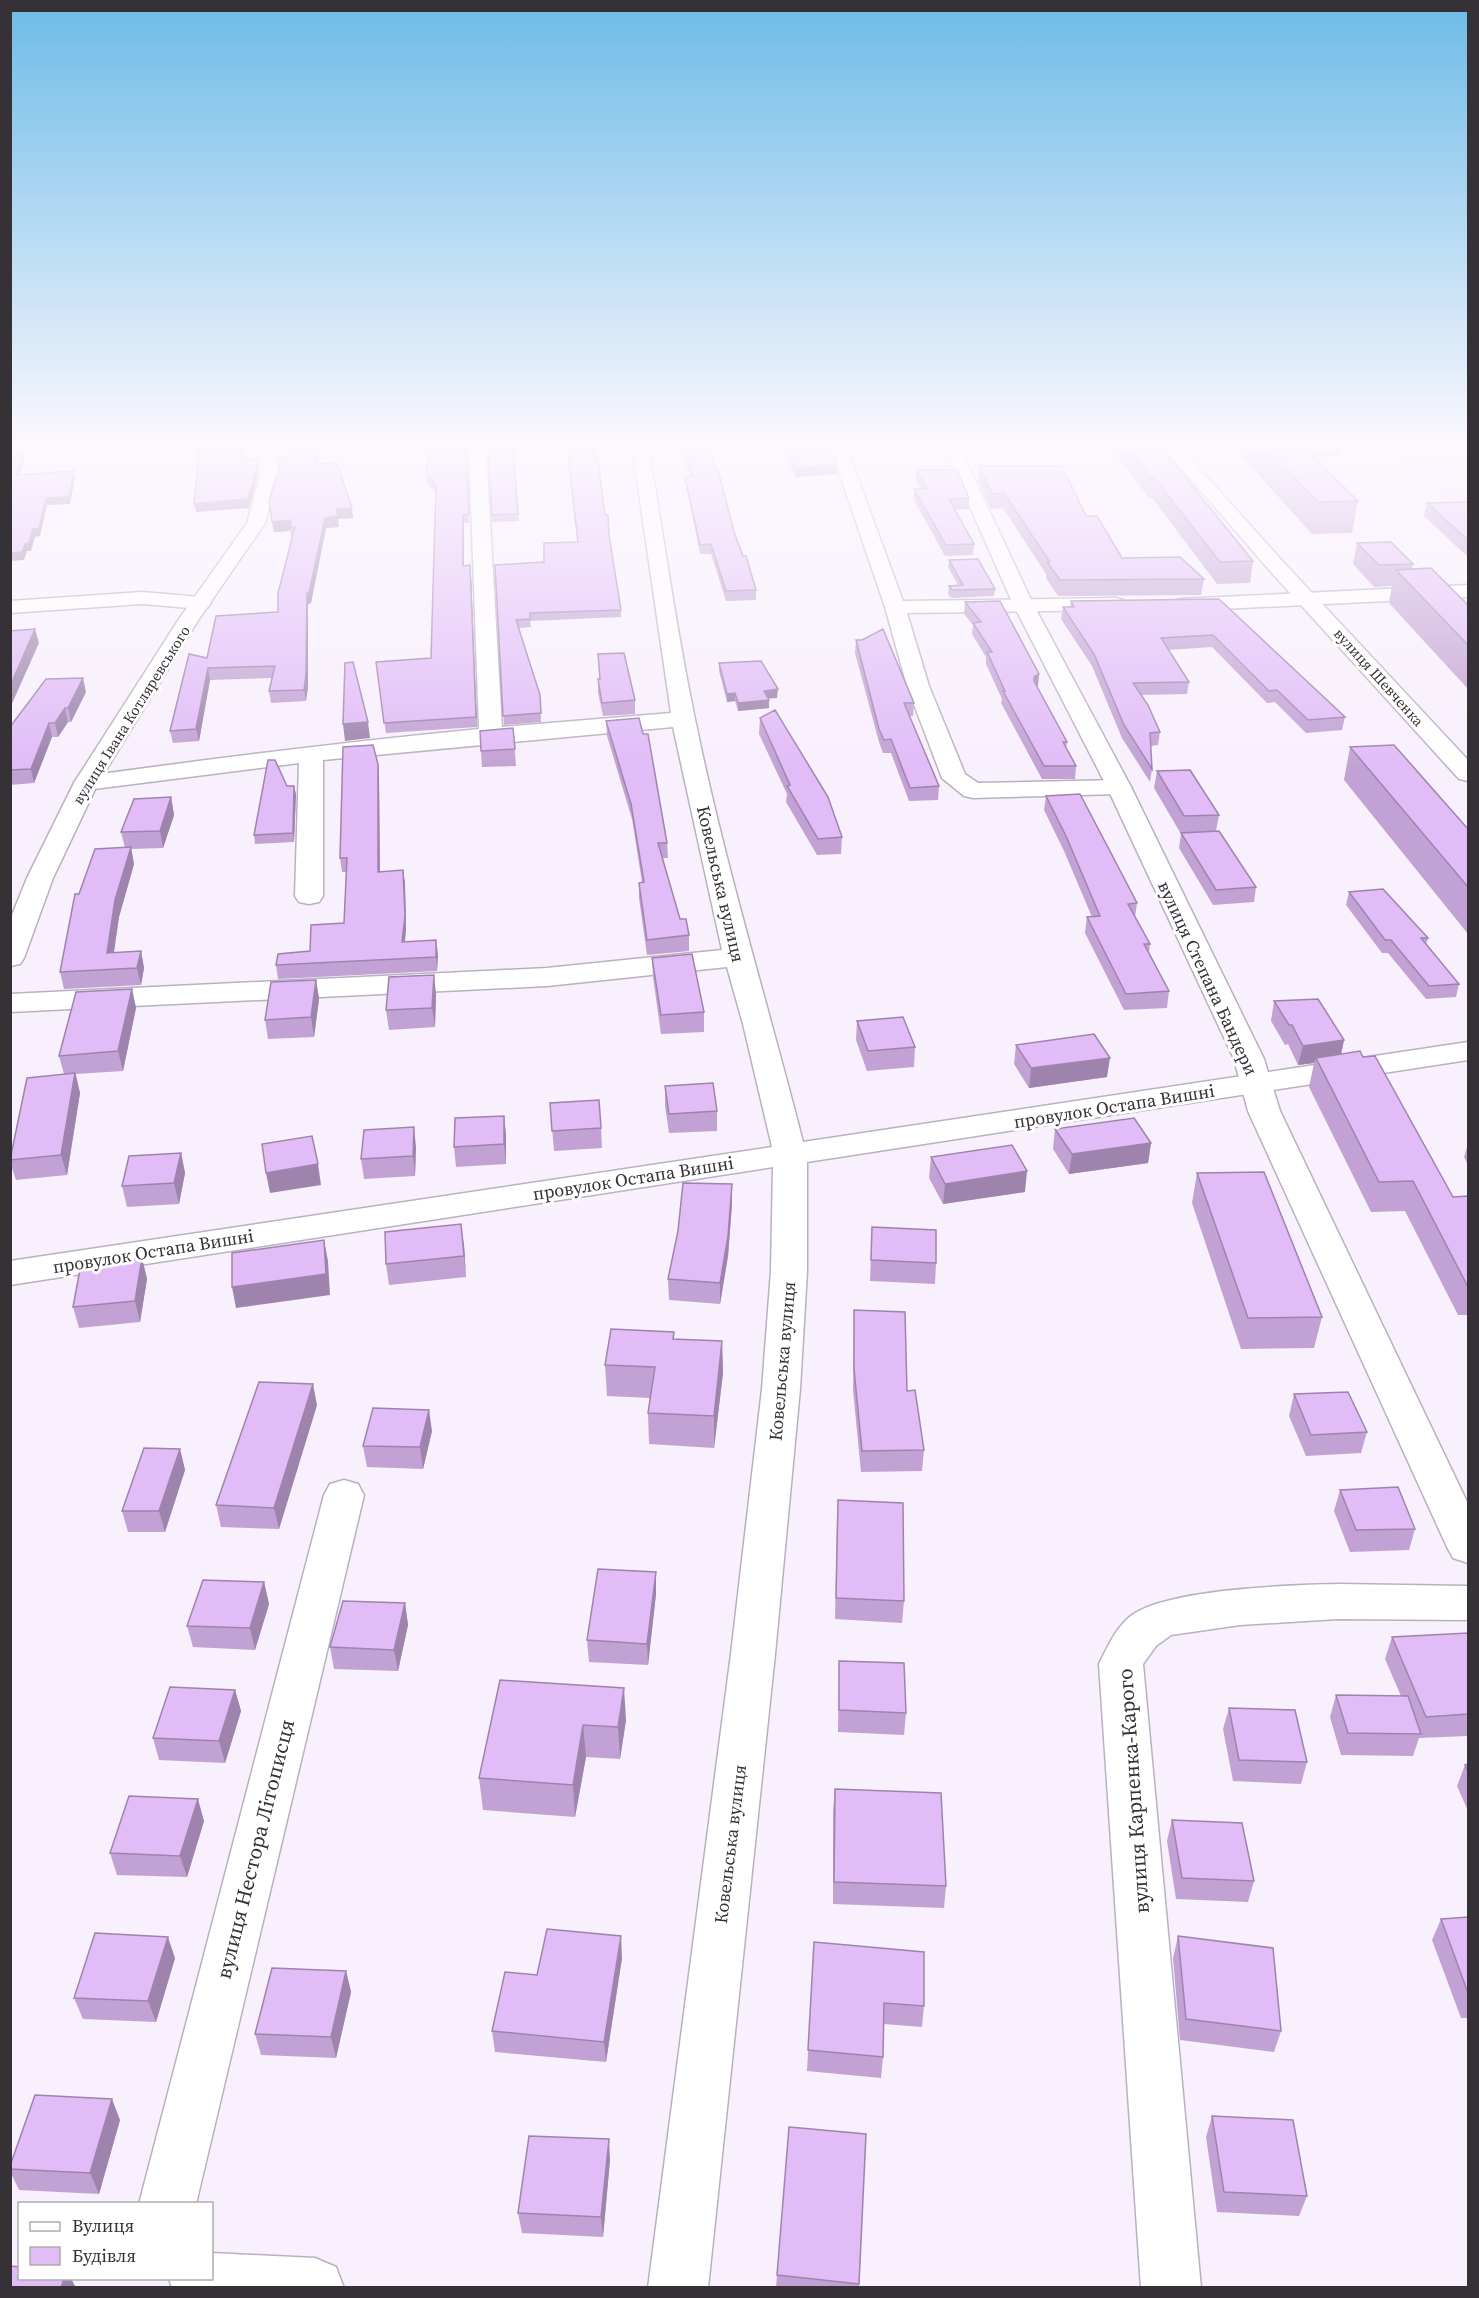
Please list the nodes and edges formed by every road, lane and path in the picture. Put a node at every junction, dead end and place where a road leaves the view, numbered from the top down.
1 (235, 553) edge
2 (482, 553) edge
3 (657, 553) edge
4 (876, 553) edge
5 (1000, 553) edge
6 (1265, 553) edge
7 (1468, 591) edge
8 (1308, 598) junction
9 (201, 603) junction
10 (1023, 604) junction
11 (1138, 604) edge
12 (1159, 605) edge
13 (10, 607) edge
14 (895, 607) junction
15 (683, 719) junction
16 (491, 733) junction
17 (311, 753) junction
18 (1468, 774) edge
19 (86, 783) junction
20 (1119, 787) junction
21 (309, 896) dead end
22 (738, 957) junction
23 (10, 958) edge
24 (10, 1003) edge
25 (1468, 1051) edge
26 (1256, 1085) junction
27 (790, 1154) junction
28 (10, 1273) edge
29 (344, 1495) dead end
30 (1468, 1547) edge
31 (1468, 1603) edge
32 (167, 2202) edge
33 (200, 2280) edge
34 (315, 2288) edge
35 (678, 2288) edge
36 (1171, 2288) edge

1 - 9 street, вулиця Івана Котляревського
2 - 16 street
3 - 15 street, Ковельська вулиця
4 - 14 street
5 - 10 street, вулиця Степана Бандери
6 - 8 street, вулиця Шевченка
7 - 8 street
8 - 12 street
8 - 18 street, вулиця Шевченка
9 - 13 street
9 - 19 street, вулиця Івана Котляревського
10 - 11 street
10 - 14 street
10 - 20 street, вулиця Степана Бандери
14 - 20 street
15 - 16 street
15 - 22 street, Ковельська вулиця
16 - 17 street
17 - 19 street
17 - 21 street
19 - 23 street, вулиця Івана Котляревського
20 - 26 street, вулиця Степана Бандери
22 - 24 street
22 - 27 street, Ковельська вулиця
25 - 26 street, провулок Остапа Вишні
26 - 27 street, провулок Остапа Вишні
26 - 30 street, вулиця Степана Бандери
27 - 28 street, провулок Остапа Вишні
27 - 35 street, Ковельська вулиця
29 - 32 street, вулиця Нестора Літописця
31 - 36 street, вулиця Карпенка-Карого
33 - 34 street

